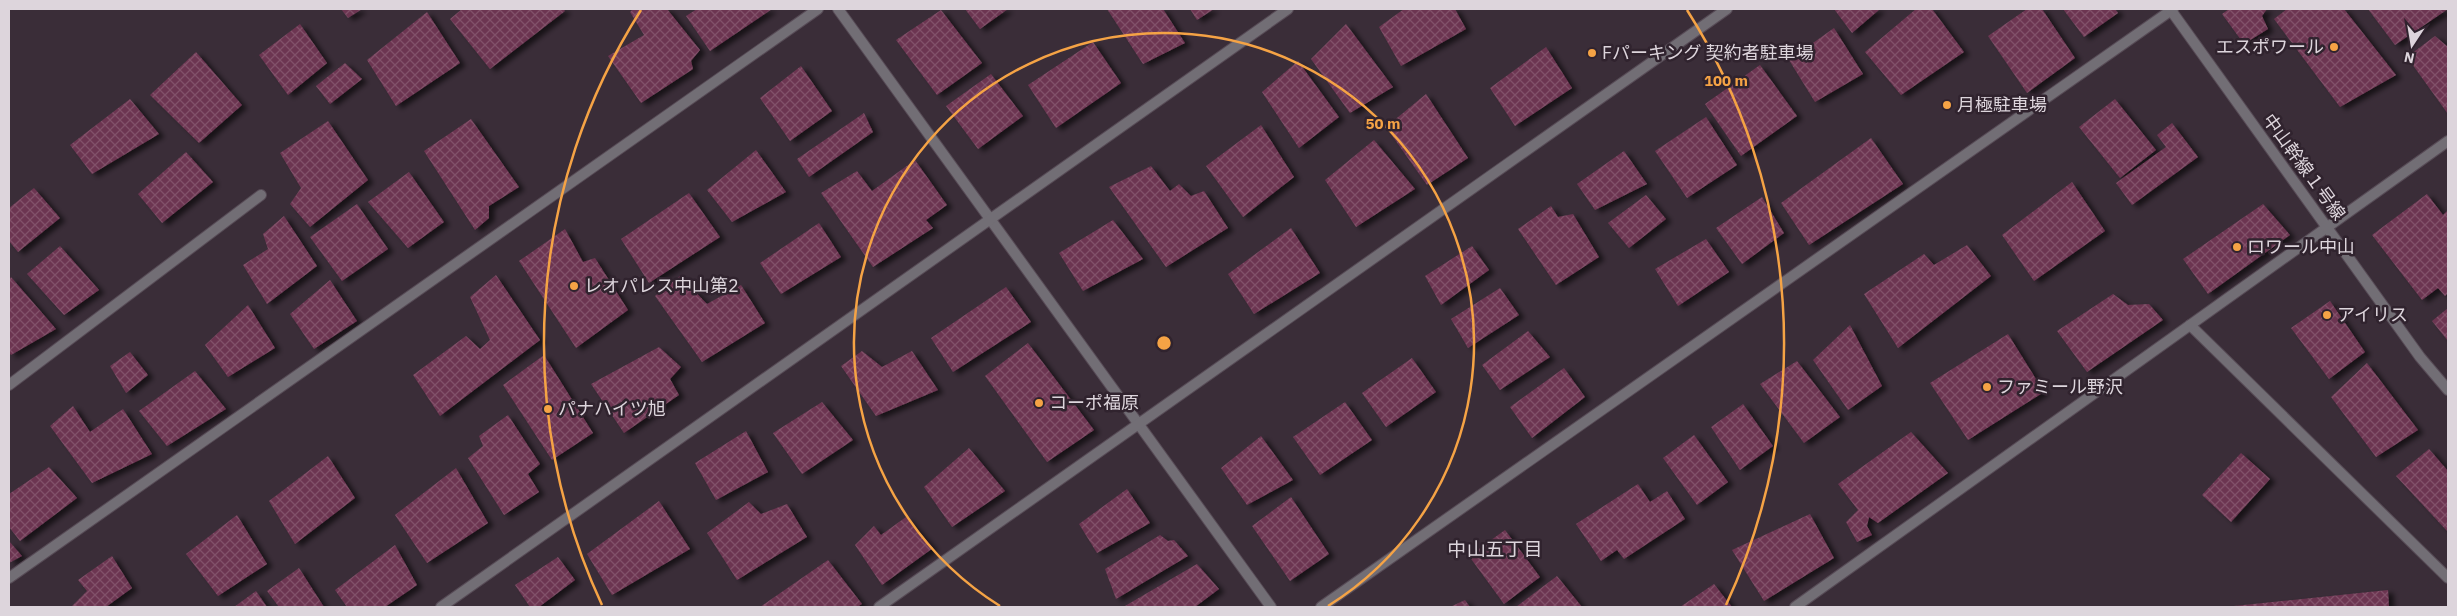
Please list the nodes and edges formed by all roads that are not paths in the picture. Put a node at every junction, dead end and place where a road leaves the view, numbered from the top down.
1 (818, 9) edge
2 (838, 9) edge
3 (1288, 9) edge
4 (1727, 9) edge
5 (2171, 9) edge
6 (2448, 141) edge
7 (261, 195) dead end
8 (990, 219) junction
9 (2327, 228) junction
10 (2190, 325) junction
11 (9, 384) edge
12 (2448, 390) edge
13 (1139, 424) junction
14 (9, 578) edge
15 (2448, 578) edge
16 (441, 607) edge
17 (879, 607) edge
18 (1271, 607) edge
19 (1321, 607) edge
20 (1795, 607) edge

1 - 14 street
2 - 8 street
3 - 8 street
4 - 13 street
5 - 9 street, 中山幹線１号線
5 - 19 street
6 - 9 street
7 - 11 street
8 - 13 street
8 - 16 street
9 - 10 street
9 - 12 street, 中山幹線１号線
10 - 15 street
10 - 20 street
13 - 17 street
13 - 18 street

